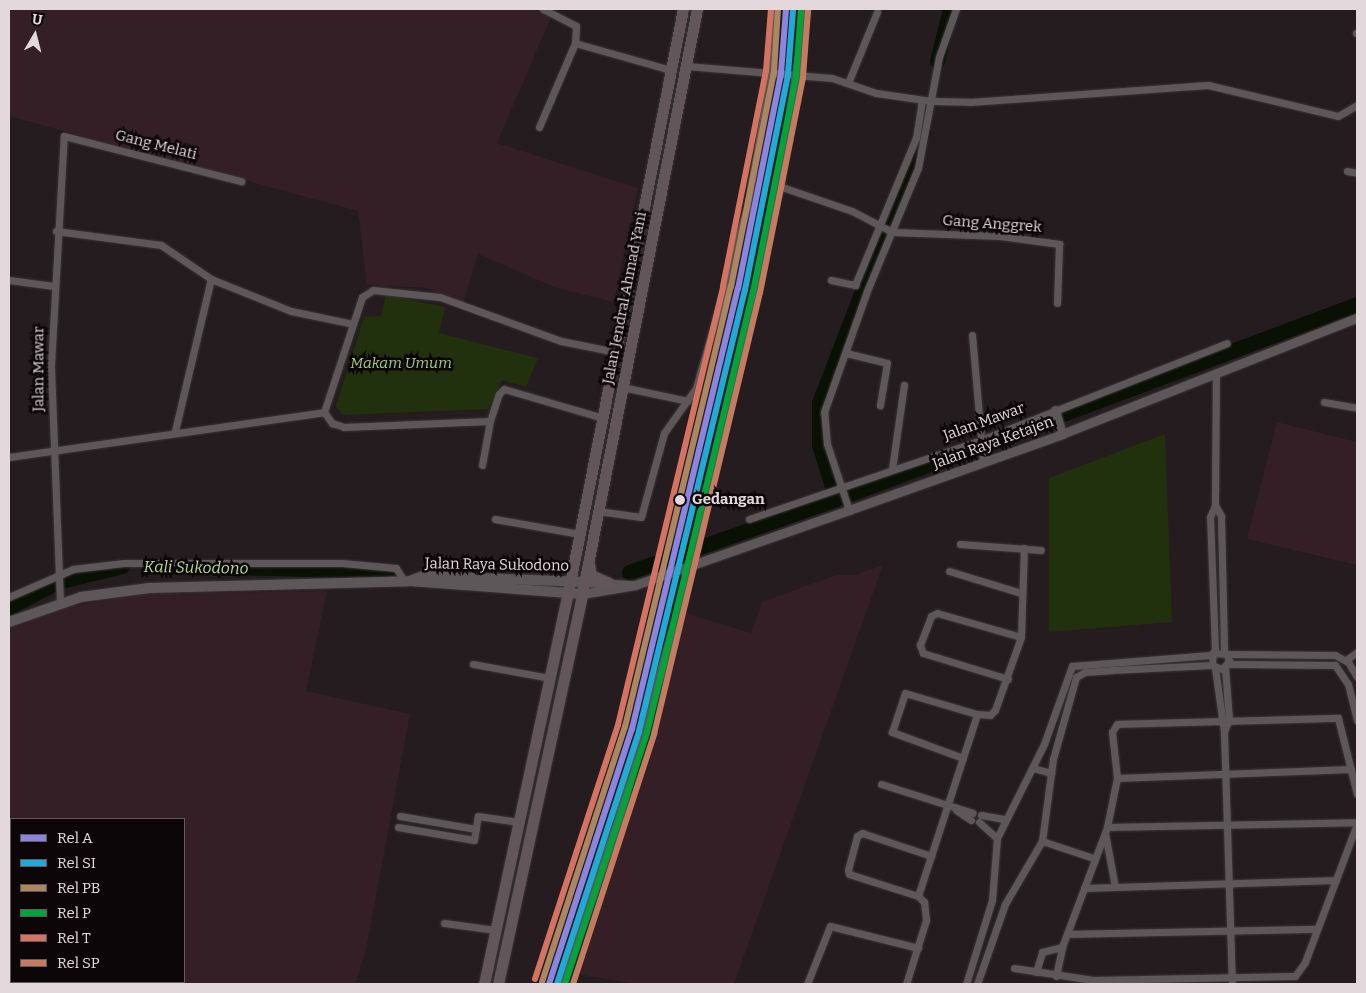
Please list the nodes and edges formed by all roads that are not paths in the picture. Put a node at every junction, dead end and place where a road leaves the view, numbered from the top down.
1 (543, 9) edge
2 (683, 9) edge
3 (697, 9) edge
4 (773, 9) edge
5 (806, 9) edge
6 (956, 9) edge
7 (877, 12) dead end
8 (575, 43) junction
9 (686, 66) junction
10 (671, 70) junction
11 (771, 73) junction
12 (798, 74) junction
13 (848, 83) junction
14 (928, 101) junction
15 (1357, 105) edge
16 (540, 127) dead end
17 (64, 136) joint
18 (1347, 171) dead end
19 (1357, 173) edge
20 (241, 182) dead end
21 (779, 186) junction
22 (881, 226) junction
23 (56, 231) junction
24 (891, 232) junction
25 (211, 279) junction
26 (9, 280) edge
27 (831, 280) dead end
28 (54, 286) junction
29 (1057, 303) dead end
30 (1357, 318) edge
31 (353, 324) junction
32 (972, 335) dead end
33 (1227, 343) dead end
34 (616, 352) junction
35 (846, 353) junction
36 (1216, 374) junction
37 (904, 385) dead end
38 (622, 387) junction
39 (688, 401) junction
40 (1324, 402) dead end
41 (880, 405) dead end
42 (1357, 408) edge
43 (324, 412) junction
44 (1055, 412) junction
45 (603, 418) junction
46 (490, 421) junction
47 (175, 430) junction
48 (1061, 432) junction
49 (981, 442) junction
50 (52, 452) junction
51 (9, 457) edge
52 (983, 460) junction
53 (482, 465) dead end
54 (892, 469) junction
55 (842, 491) junction
56 (1215, 505) junction
57 (848, 508) junction
58 (598, 511) junction
59 (495, 519) dead end
60 (749, 519) dead end
61 (580, 534) junction
62 (960, 544) dead end
63 (1024, 548) junction
64 (1041, 550) dead end
65 (590, 552) junction
66 (691, 566) junction
67 (949, 571) dead end
68 (58, 576) junction
69 (407, 582) junction
70 (609, 583) junction
71 (635, 585) junction
72 (570, 587) junction
73 (583, 588) junction
74 (1020, 593) junction
75 (1213, 593) junction
76 (1224, 593) junction
77 (9, 597) edge
78 (59, 598) junction
79 (9, 622) edge
80 (1021, 637) junction
81 (1357, 652) edge
82 (1214, 653) junction
83 (1226, 653) junction
84 (1295, 653) junction
85 (1110, 660) junction
86 (1346, 660) junction
87 (1296, 663) junction
88 (473, 664) dead end
89 (1227, 666) junction
90 (1214, 667) junction
91 (1111, 670) junction
92 (1357, 677) edge
93 (550, 678) junction
94 (1008, 679) junction
95 (977, 714) junction
96 (1229, 719) junction
97 (1219, 720) junction
98 (1357, 721) edge
99 (1224, 732) junction
100 (963, 758) junction
101 (1033, 768) junction
102 (1351, 768) junction
103 (1051, 773) junction
104 (1225, 774) junction
105 (1117, 778) junction
106 (881, 784) dead end
107 (1357, 794) edge
108 (947, 807) junction
109 (400, 816) dead end
110 (972, 816) dead end
111 (1004, 819) junction
112 (519, 822) junction
113 (1357, 823) edge
114 (1227, 825) junction
115 (398, 827) dead end
116 (476, 829) junction
117 (1106, 830) junction
118 (997, 838) junction
119 (1042, 841) junction
120 (931, 856) junction
121 (1093, 858) junction
122 (1336, 880) junction
123 (1229, 883) junction
124 (1115, 887) junction
125 (1084, 888) junction
126 (918, 896) junction
127 (992, 900) junction
128 (1005, 904) junction
129 (444, 923) dead end
130 (1316, 928) junction
131 (496, 930) junction
132 (1230, 930) junction
133 (1067, 934) junction
134 (1062, 947) junction
135 (918, 948) junction
136 (1014, 968) dead end
137 (972, 969) junction
138 (981, 972) junction
139 (1036, 972) junction
140 (1056, 976) junction
141 (1232, 980) edge
142 (484, 984) edge
143 (498, 984) edge
144 (562, 984) edge
145 (807, 984) edge
146 (906, 984) edge
147 (966, 984) edge
148 (977, 984) edge

1 - 8 street
2 - 10 highway, Jalan Jendral Ahmad Yani
3 - 9 highway, Jalan Jendral Ahmad Yani
4 - 11 street
5 - 12 street
6 - 14 street
7 - 13 street
8 - 10 street
8 - 16 street
9 - 11 street
9 - 38 highway, Jalan Jendral Ahmad Yani
10 - 34 highway, Jalan Jendral Ahmad Yani
11 - 12 street
11 - 39 street
12 - 13 street
12 - 21 street
13 - 14 street
14 - 15 street
14 - 22 street
14 - 24 street
17 - 20 street, Gang Melati
17 - 23 street, Jalan Mawar
18 - 19 street
21 - 22 street
21 - 66 street
22 - 24 street
22 - 27 street
23 - 25 street
23 - 28 street, Jalan Mawar
24 - 29 street, Gang Anggrek
24 - 35 street
25 - 31 street
25 - 47 street
26 - 28 street
28 - 50 street, Jalan Mawar
30 - 36 street, Jalan Raya Ketajen
31 - 34 street
31 - 43 street
32 - 49 street
33 - 44 street, Jalan Mawar
34 - 45 highway, Jalan Jendral Ahmad Yani
35 - 41 street
35 - 55 street
36 - 48 street, Jalan Raya Ketajen
36 - 56 street
37 - 54 street
38 - 39 street
38 - 58 highway, Jalan Jendral Ahmad Yani
39 - 58 street
40 - 42 street
43 - 46 street
43 - 47 street
44 - 48 street
44 - 49 street, Jalan Mawar
45 - 46 street
45 - 61 highway, Jalan Jendral Ahmad Yani
46 - 53 street
47 - 50 street
48 - 52 street, Jalan Raya Ketajen
49 - 52 street
49 - 54 street, Jalan Mawar
50 - 51 street
50 - 68 street, Jalan Mawar
52 - 57 street, Jalan Raya Ketajen
54 - 55 street, Jalan Mawar
55 - 57 street
55 - 60 street, Jalan Mawar
56 - 75 street
56 - 76 street
57 - 66 street, Jalan Raya Ketajen
58 - 65 highway, Jalan Jendral Ahmad Yani
59 - 61 street
61 - 72 highway, Jalan Jendral Ahmad Yani
62 - 63 street
63 - 64 street
63 - 74 street
65 - 70 highway
65 - 73 highway, Jalan Jendral Ahmad Yani
66 - 71 street, Jalan Raya Ketajen
66 - 144 street
67 - 74 street
68 - 69 street
68 - 77 street
68 - 78 street, Jalan Mawar
69 - 72 main road, Jalan Raya Sukodono
69 - 78 main road, Jalan Raya Sukodono
70 - 71 street, Jalan Raya Ketajen
70 - 73 street, Jalan Raya Ketajen
71 - 73 street, Jalan Raya Ketajen
72 - 73 main road, Jalan Raya Sukodono
72 - 93 highway, Jalan Jendral Ahmad Yani
73 - 143 highway, Jalan Jendral Ahmad Yani
74 - 80 street
75 - 76 street
75 - 82 street
76 - 83 street
78 - 79 main road, Jalan Raya Sukodono
80 - 94 street
80 - 94 street
81 - 86 street
82 - 83 street
82 - 85 street
82 - 90 street
83 - 84 street
83 - 89 street
84 - 86 street
84 - 87 street
85 - 91 street
85 - 101 street
86 - 92 street
87 - 89 street
87 - 98 street
88 - 93 street
89 - 90 street
89 - 96 street
90 - 91 street
90 - 97 street
91 - 103 street
93 - 112 highway, Jalan Jendral Ahmad Yani
94 - 95 street
95 - 100 street
95 - 100 street
96 - 97 street
96 - 99 street
96 - 102 street
97 - 99 street
97 - 105 street
99 - 104 street
100 - 108 street
101 - 103 street
101 - 111 street
102 - 104 street
102 - 107 street
103 - 119 street
104 - 105 street
104 - 114 street
105 - 117 street
106 - 108 street
108 - 110 street
108 - 120 street
109 - 116 street
111 - 118 street
111 - 118 street
112 - 116 street
112 - 131 highway, Jalan Jendral Ahmad Yani
113 - 114 street
113 - 122 street
114 - 117 street
114 - 123 street
115 - 116 street
117 - 121 street
117 - 124 street
118 - 127 street
119 - 121 street
119 - 128 street
120 - 126 street
120 - 126 street
121 - 125 street
122 - 123 street
122 - 130 street
123 - 124 street
123 - 132 street
124 - 125 street
125 - 133 street
126 - 135 street
127 - 128 street
127 - 137 street
128 - 138 street
129 - 131 street
130 - 132 street
130 - 141 street
131 - 142 highway, Jalan Jendral Ahmad Yani
132 - 133 street
132 - 141 street
133 - 134 street
134 - 139 street
134 - 140 street
135 - 145 street
135 - 146 street
136 - 139 street
137 - 138 street
137 - 147 street
138 - 148 street
139 - 140 street
140 - 141 street

